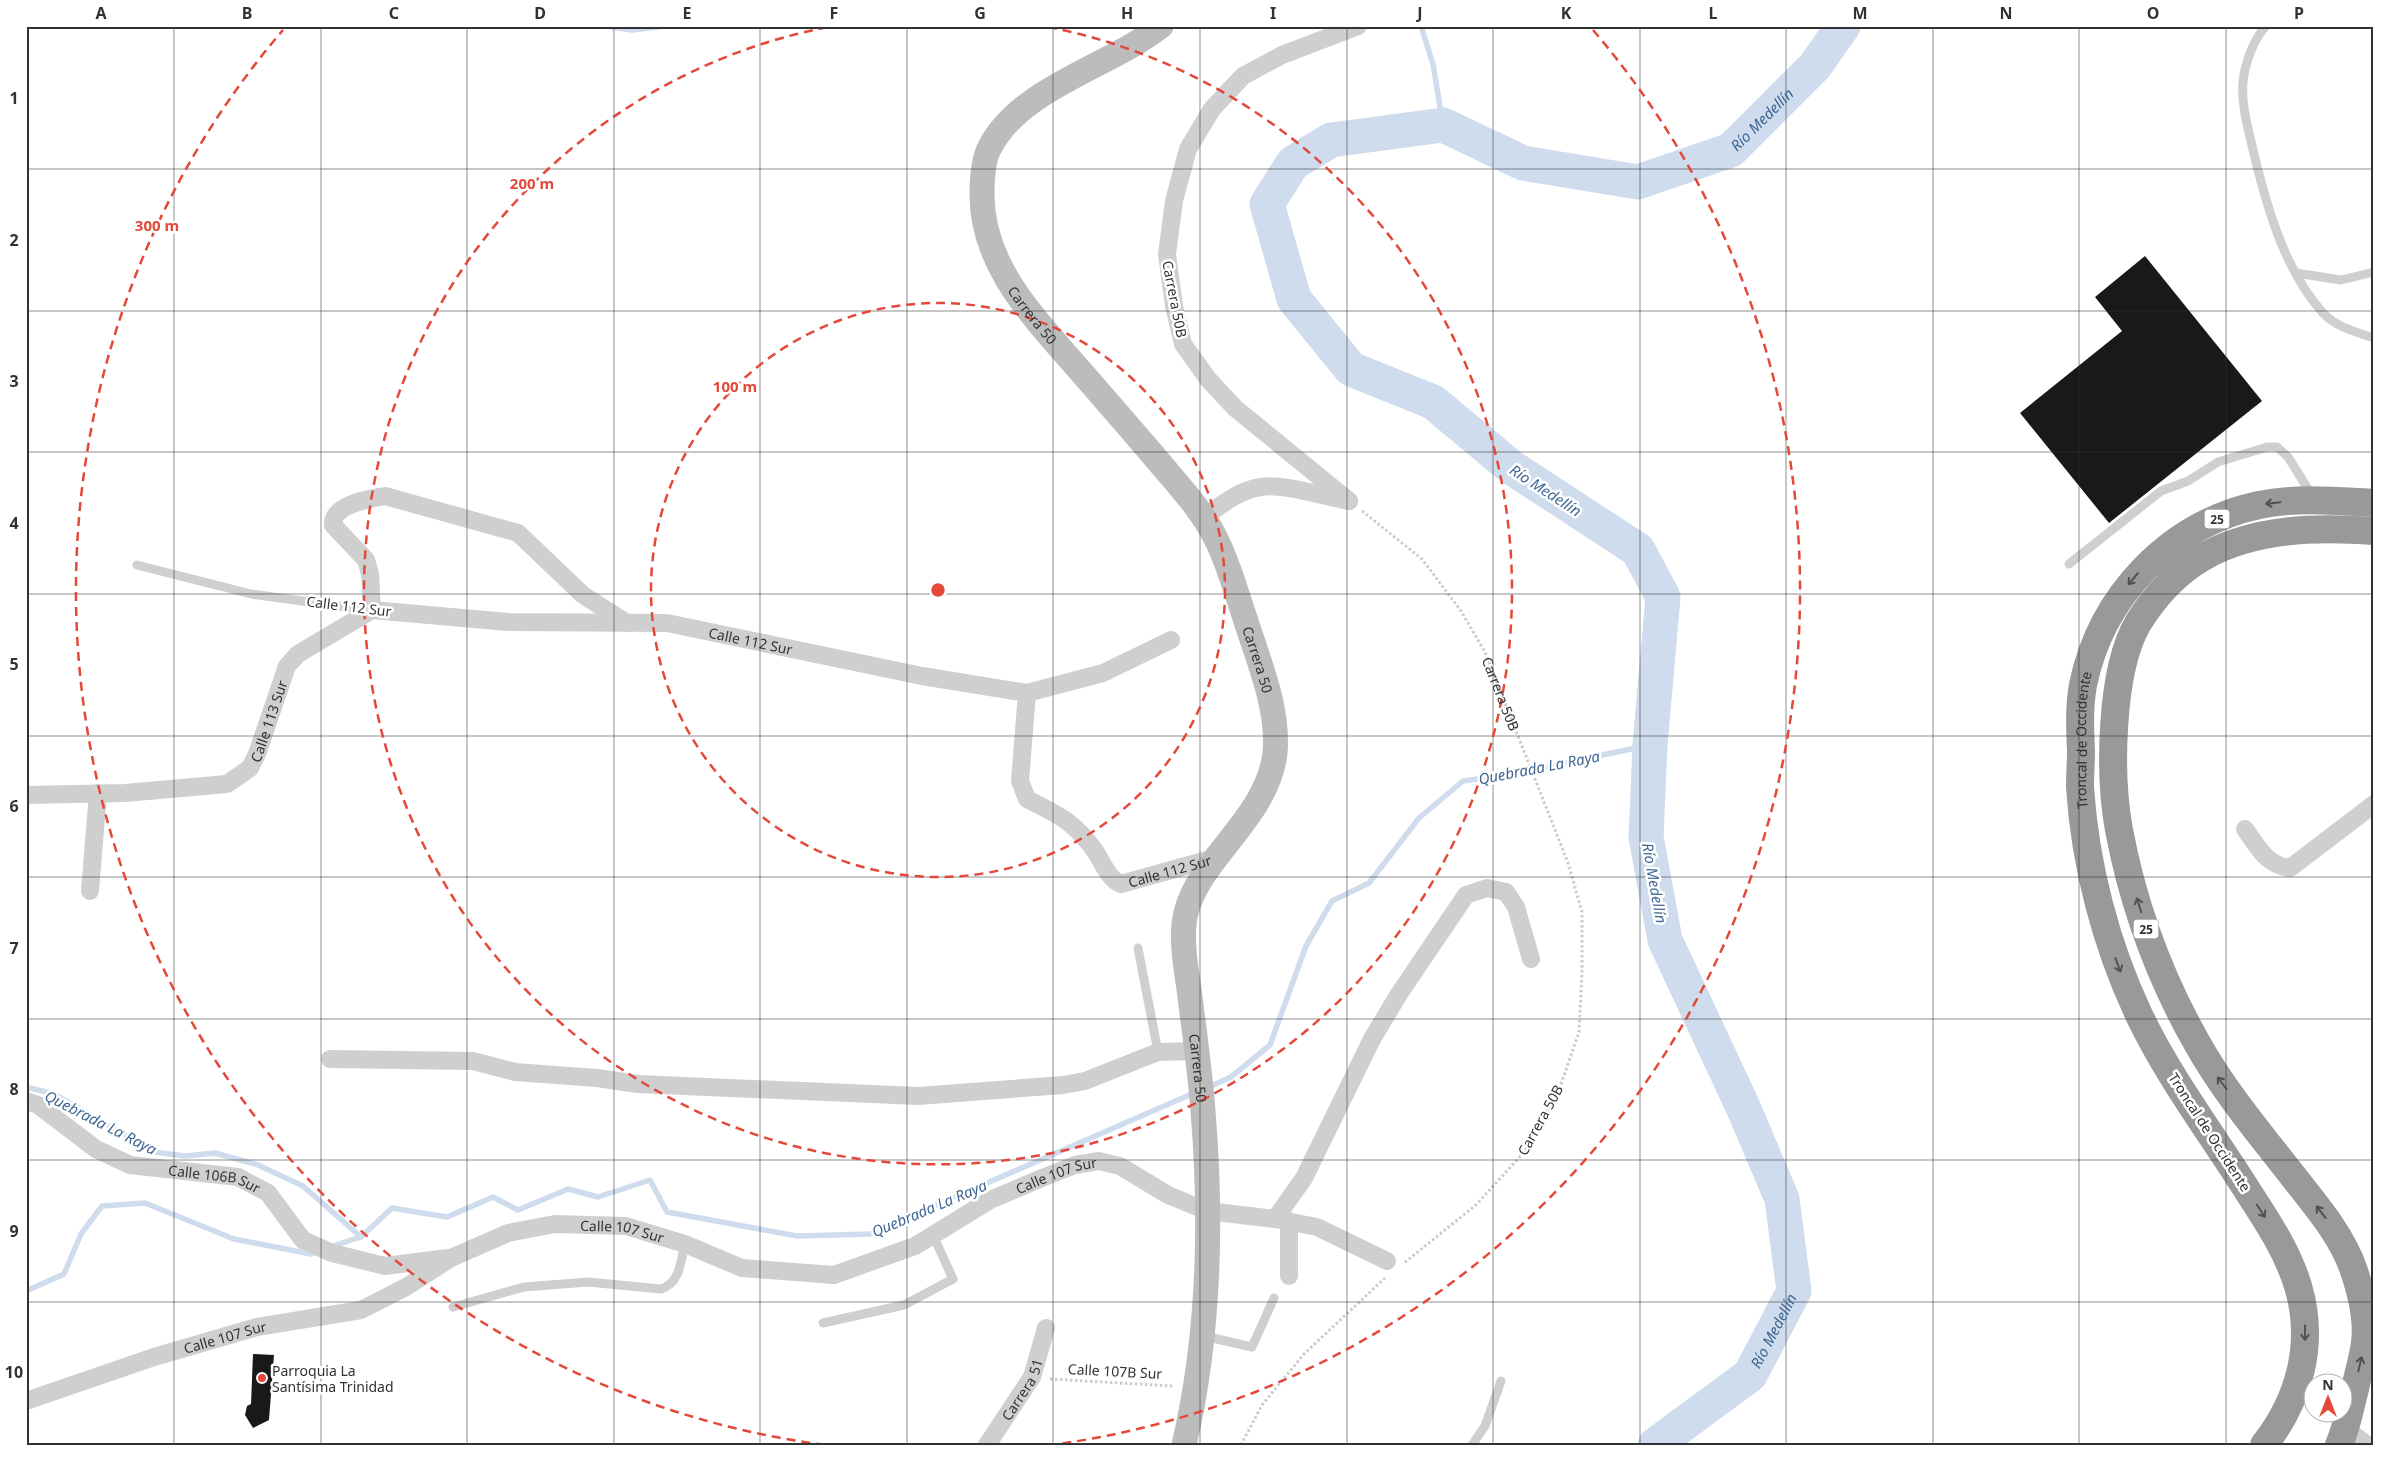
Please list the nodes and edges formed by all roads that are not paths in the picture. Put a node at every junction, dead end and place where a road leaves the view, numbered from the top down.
1 (1161, 26) edge
2 (1358, 26) edge
3 (2266, 26) edge
4 (2374, 272) edge
5 (2296, 273) junction
6 (2374, 338) edge
7 (2315, 500) junction
8 (2374, 503) edge
9 (1203, 518) junction
10 (2374, 531) edge
11 (2069, 564) dead end
12 (137, 565) dead end
13 (372, 610) junction
14 (627, 623) junction
15 (1171, 640) dead end
16 (1027, 693) junction
17 (98, 793) junction
18 (26, 795) edge
19 (2374, 804) edge
20 (2245, 829) dead end
21 (1218, 857) junction
22 (90, 891) dead end
23 (1138, 948) dead end
24 (1531, 959) dead end
25 (1196, 1051) junction
26 (1158, 1052) junction
27 (330, 1059) dead end
28 (26, 1101) edge
29 (1207, 1211) junction
30 (1282, 1220) junction
31 (932, 1235) junction
32 (684, 1244) junction
33 (450, 1258) junction
34 (1394, 1266) road end
35 (1289, 1276) dead end
36 (1274, 1298) dead end
37 (453, 1307) dead end
38 (822, 1323) dead end
39 (1046, 1328) dead end
40 (1203, 1336) junction
41 (1501, 1382) dead end
42 (26, 1401) edge
43 (2350, 1439) edge
44 (987, 1445) edge
45 (1184, 1445) edge
46 (1472, 1445) edge
47 (2264, 1445) edge

1 - 9 main road, Carrera 50
2 - 9 street, Carrera 50B
3 - 5 lane
4 - 5 lane
5 - 6 lane
7 - 8 highway, Troncal de Occidente / 25
7 - 11 lane
7 -> 47 highway, Troncal de Occidente / 25
9 - 21 main road, Carrera 50
43 -> 10 highway, Troncal de Occidente / 25
12 - 13 lane, Calle 112 Sur
13 - 14 street, Calle 112 Sur
13 - 14 street
13 - 17 street, Calle 113 Sur
14 - 16 street, Calle 112 Sur
15 - 16 street
16 - 21 street, Calle 112 Sur
17 - 18 street, Calle 113 Sur
17 - 22 street
19 - 20 street
21 - 25 main road, Carrera 50
23 - 26 lane
24 - 30 street
25 - 26 street
25 - 29 main road, Carrera 50
26 - 27 street
28 - 33 street, Calle 106B Sur
29 - 30 street, Calle 107 Sur
29 - 31 street, Calle 107 Sur
29 - 40 main road, Carrera 50
30 - 34 street, Calle 107 Sur
30 - 35 street
31 - 32 street, Calle 107 Sur
31 - 38 lane
32 - 33 street, Calle 107 Sur
32 - 37 lane
33 - 42 street, Calle 107 Sur
36 - 40 lane
39 - 44 street, Carrera 51
40 - 45 main road, Carrera 50
41 - 46 lane

